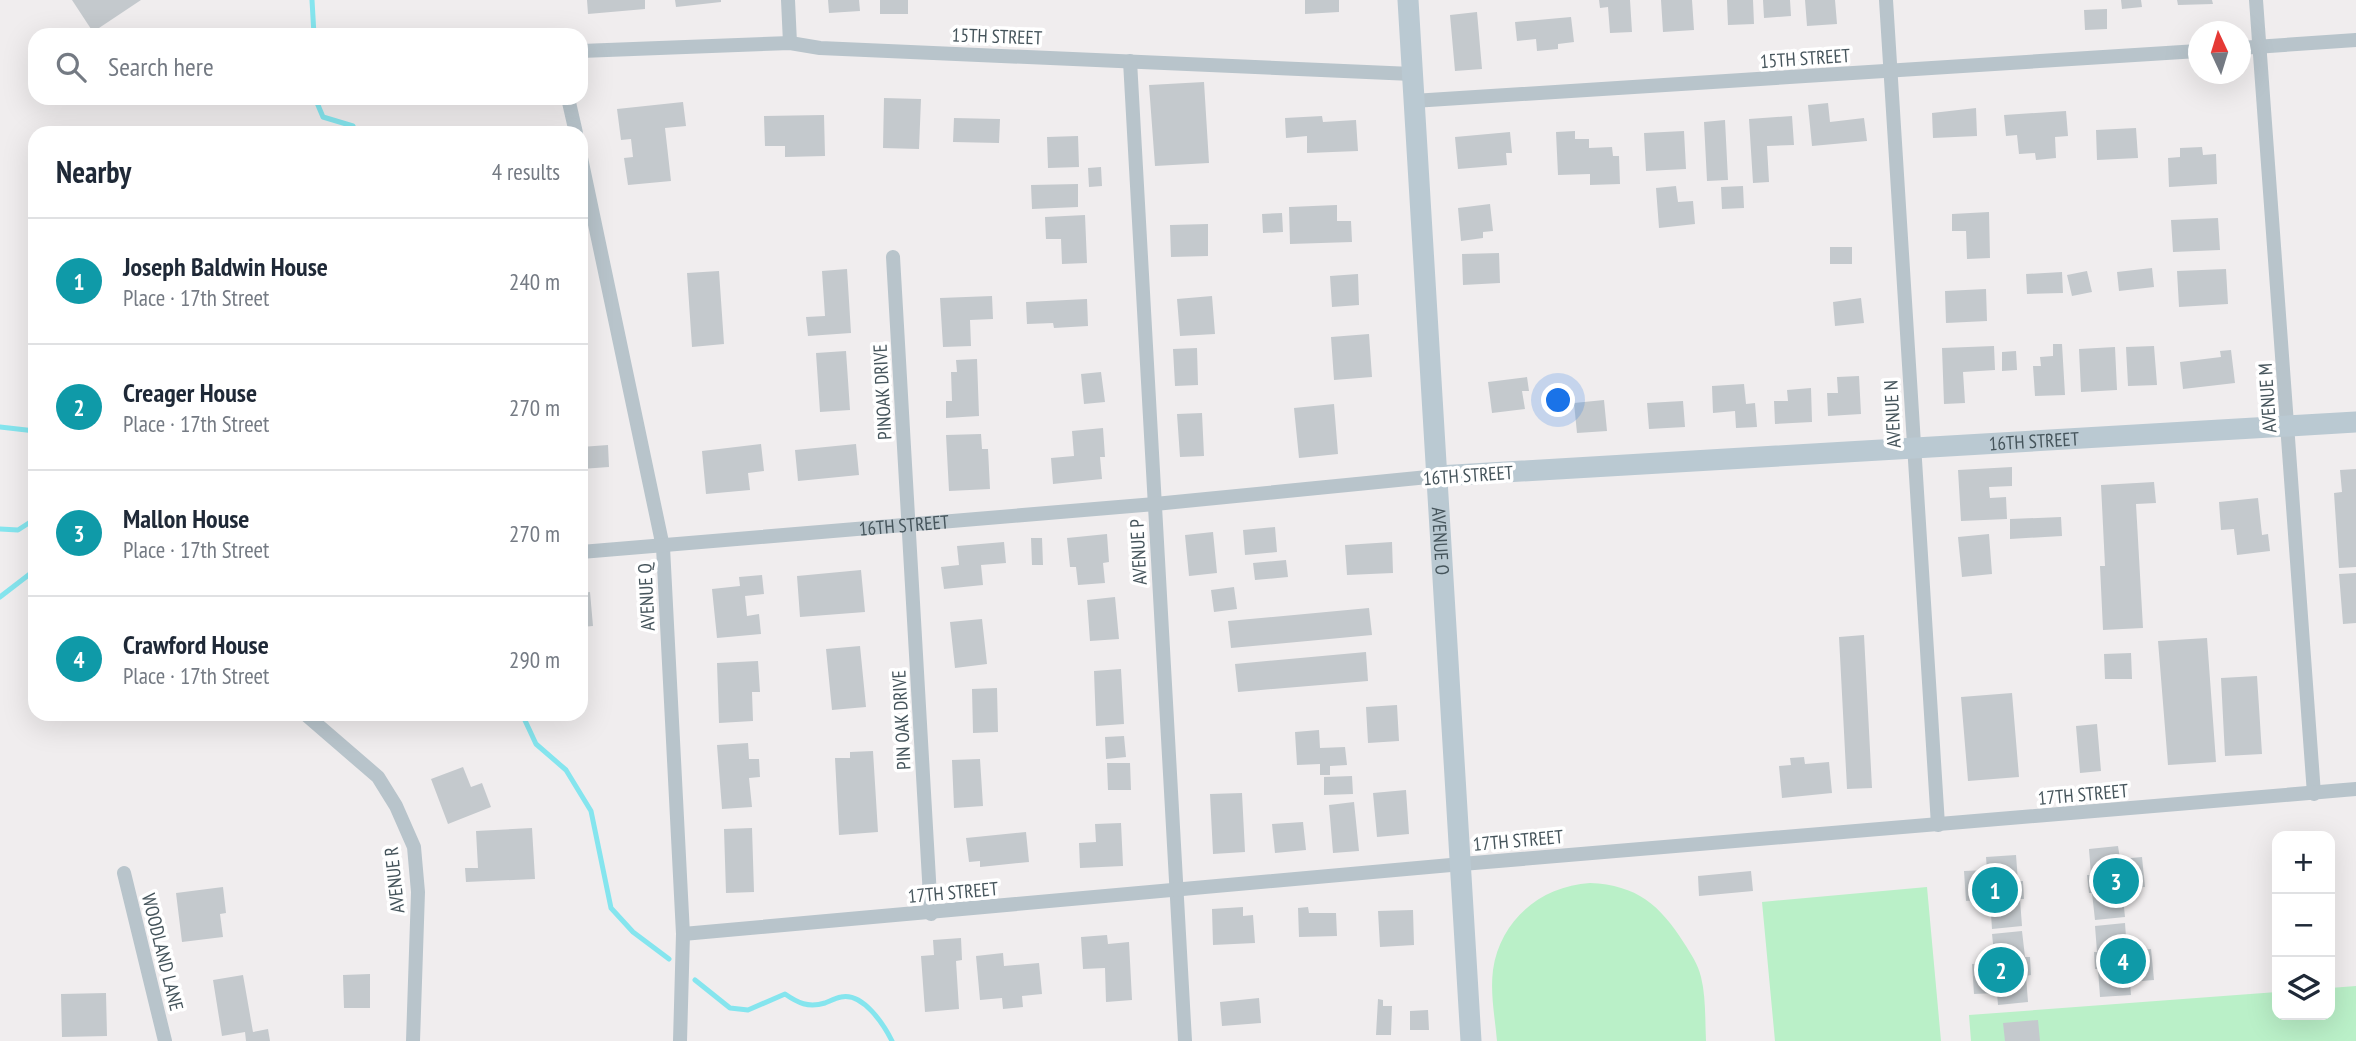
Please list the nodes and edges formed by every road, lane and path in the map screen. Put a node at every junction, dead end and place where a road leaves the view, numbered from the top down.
1 (788, 0) edge
2 (1408, 0) edge
3 (1886, 0) edge
4 (2256, 0) edge
5 (2356, 40) edge
6 (790, 43) junction
7 (2251, 47) edge
8 (2260, 47) junction
9 (588, 51) edge
10 (2188, 52) edge
11 (1130, 61) junction
12 (1892, 72) junction
13 (1412, 74) junction
14 (1413, 101) junction
15 (570, 105) edge
16 (574, 126) edge
17 (588, 191) edge
18 (893, 257) dead end
19 (2356, 422) edge
20 (2288, 427) junction
21 (1914, 449) junction
22 (1438, 476) junction
23 (1155, 503) junction
24 (908, 525) junction
25 (663, 547) junction
26 (588, 552) edge
27 (313, 721) edge
28 (2356, 789) edge
29 (2314, 794) junction
30 (1938, 825) junction
31 (1462, 864) junction
32 (124, 873) dead end
33 (1177, 890) junction
34 (931, 914) junction
35 (683, 934) junction
36 (166, 1041) edge
37 (413, 1041) edge
38 (680, 1041) edge
39 (1185, 1041) edge
40 (1471, 1041) edge

1 - 6 street
2 - 13 street, AVENUE O
3 - 12 street, AVENUE N
4 - 8 street, AVENUE M
5 - 8 street
6 - 9 street, 15TH STREET
6 - 11 street, 15TH STREET
7 - 8 street
8 - 20 street, AVENUE M
10 - 12 street, 15TH STREET
11 - 13 street, 15TH STREET
11 - 23 street, AVENUE P
12 - 14 street, 15TH STREET
12 - 21 street, AVENUE N
13 - 14 street, AVENUE O
14 - 22 street, AVENUE O
15 - 16 street
17 - 25 street, AVENUE Q
18 - 24 street, PINOAK DRIVE
19 - 20 street, 16TH STREET
20 - 21 street, 16TH STREET
20 - 29 street, AVENUE M
21 - 22 street, 16TH STREET
21 - 30 street, AVENUE N
22 - 23 street, 16TH STREET
22 - 31 street, AVENUE O
23 - 24 street, 16TH STREET
23 - 33 street, AVENUE P
24 - 25 street, 16TH STREET
24 - 34 street, PIN OAK DRIVE
25 - 26 street, 16TH STREET
25 - 35 street, AVENUE Q
27 - 37 street, AVENUE R
28 - 29 street, 17TH STREET
29 - 30 street, 17TH STREET
30 - 31 street, 17TH STREET
31 - 33 street, 17TH STREET
31 - 40 street, AVENUE O
32 - 36 street, WOODLAND LANE
33 - 34 street, 17TH STREET
33 - 39 street, AVENUE P
34 - 35 street, 17TH STREET
35 - 38 street, AVENUE Q

